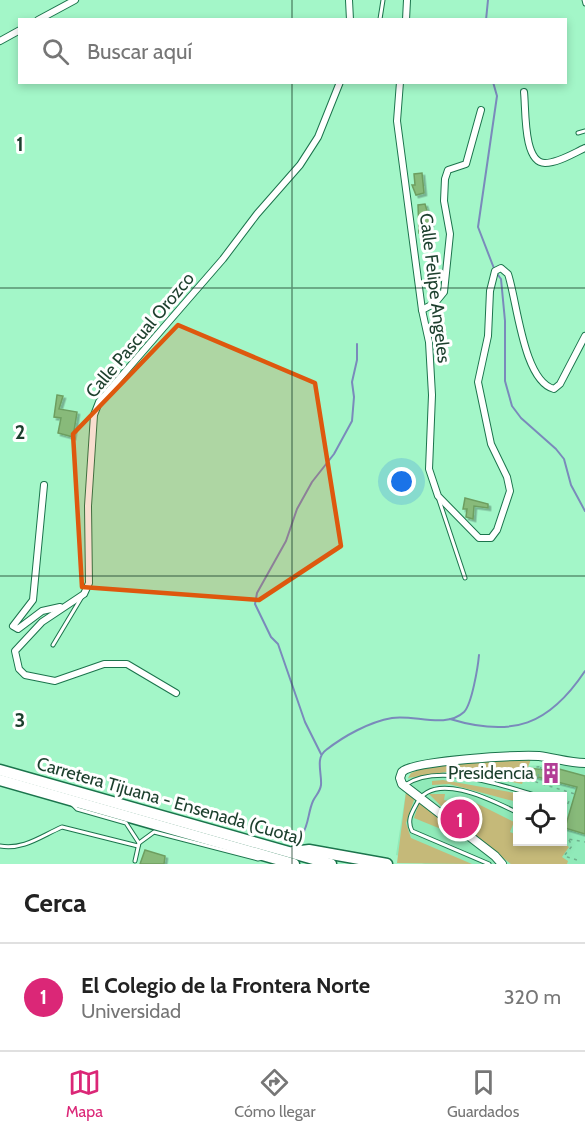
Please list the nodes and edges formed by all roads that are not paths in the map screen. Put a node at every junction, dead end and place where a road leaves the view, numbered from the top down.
1 (75, 0) edge
2 (349, 0) edge
3 (383, 0) edge
4 (407, 0) edge
5 (584, 0) edge
6 (585, 4) edge
7 (42, 18) edge
8 (350, 18) edge
9 (380, 18) edge
10 (406, 18) edge
11 (18, 31) edge
12 (0, 41) edge
13 (339, 84) edge
14 (400, 84) edge
15 (524, 92) dead end
16 (482, 110) dead end
17 (585, 131) edge
18 (578, 133) dead end
19 (585, 148) edge
20 (422, 310) junction
21 (585, 336) edge
22 (44, 485) dead end
23 (438, 496) junction
24 (465, 578) dead end
25 (84, 594) junction
26 (66, 605) junction
27 (53, 645) dead end
28 (176, 693) dead end
29 (575, 763) junction
30 (585, 763) edge
31 (585, 769) edge
32 (0, 770) edge
33 (0, 780) edge
34 (404, 786) junction
35 (524, 792) edge
36 (419, 798) junction
37 (69, 800) junction
38 (513, 810) edge
39 (139, 845) junction
40 (0, 846) edge
41 (290, 852) junction
42 (267, 856) junction
43 (135, 861) dead end
44 (294, 864) edge
45 (331, 864) edge
46 (387, 864) edge
47 (489, 864) edge
48 (502, 864) edge

1 - 7 street
2 - 8 street
3 - 9 lane
4 - 10 street
5 - 6 lane
11 - 12 street
13 - 25 street, Calle Pascual Orozco
14 - 20 street, Calle Felipe Angeles
15 - 19 street
16 - 20 street
17 - 18 lane
20 - 23 street, Calle Felipe Angeles
21 - 23 street
22 - 26 street
23 - 24 lane
25 - 26 street
25 - 27 lane
26 - 28 street
29 - 30 main road
29 - 31 lane
29 - 34 main road
32 - 41 highway, Carretera Tijuana - Ensenada (Cuota)
33 - 37 highway, Carretera Tijuana - Ensenada (Cuota)
34 - 35 lane
34 - 36 main road
36 - 38 lane
36 - 47 lane
36 - 48 main road
37 - 39 lane
37 - 42 highway, Carretera Tijuana - Ensenada (Cuota)
39 - 40 lane
39 - 42 lane
39 - 43 lane
41 - 45 highway, Carretera Tijuana - Ensenada (Cuota)
41 - 46 highway
42 - 44 highway, Carretera Tijuana - Ensenada (Cuota)

